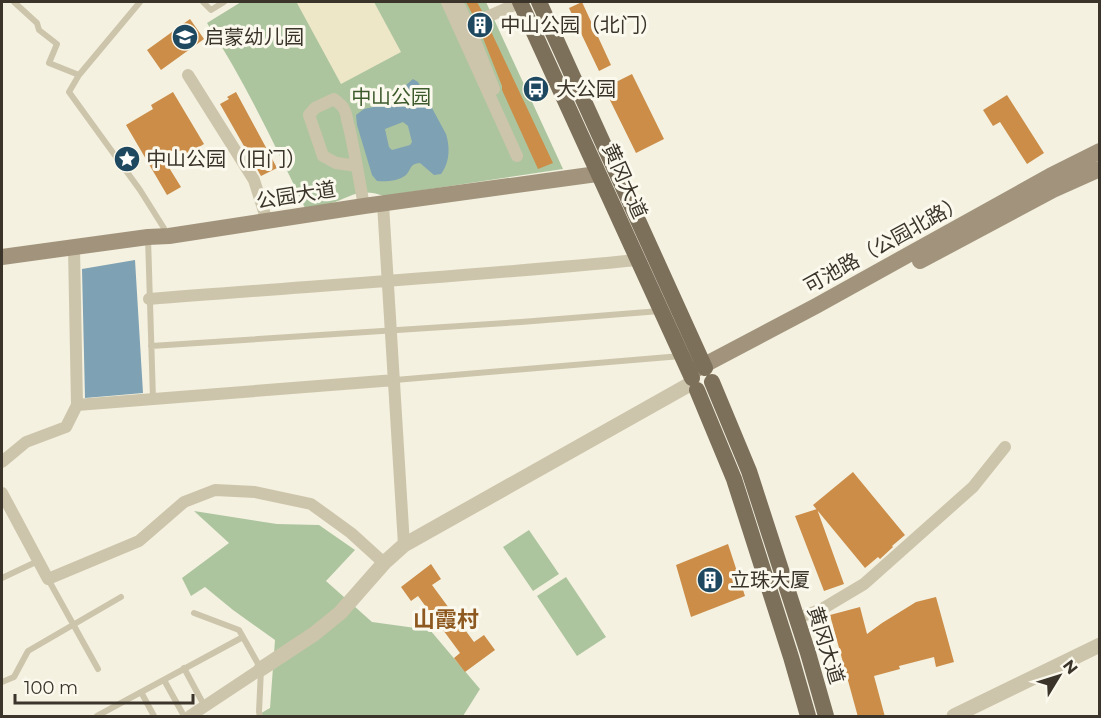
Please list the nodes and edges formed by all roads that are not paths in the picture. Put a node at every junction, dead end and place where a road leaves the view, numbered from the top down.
1 (14, 2) edge
2 (140, 2) edge
3 (203, 2) edge
4 (224, 2) edge
5 (447, 2) edge
6 (457, 2) edge
7 (521, 2) edge
8 (539, 2) edge
9 (487, 17) tunnel mouth
10 (79, 75) junction
11 (188, 75) dead end
12 (494, 107) junction
13 (1100, 152) edge
14 (517, 156) dead end
15 (357, 166) junction
16 (1100, 169) edge
17 (597, 174) dead end
18 (383, 204) junction
19 (363, 206) junction
20 (267, 221) junction
21 (169, 236) junction
22 (148, 237) junction
23 (74, 248) junction
24 (2, 257) edge
25 (637, 260) dead end
26 (388, 280) junction
27 (149, 299) junction
28 (661, 310) dead end
29 (392, 330) junction
30 (151, 345) junction
31 (681, 356) dead end
32 (395, 380) junction
33 (692, 381) junction
34 (153, 399) junction
35 (77, 405) junction
36 (1005, 447) dead end
37 (2, 462) edge
38 (2, 493) edge
39 (404, 546) junction
40 (39, 561) junction
41 (384, 563) junction
42 (2, 578) edge
43 (48, 579) junction
44 (121, 597) dead end
45 (194, 613) dead end
46 (798, 618) dead end
47 (74, 624) junction
48 (243, 636) junction
49 (1100, 645) edge
50 (98, 669) dead end
51 (184, 669) junction
52 (261, 669) junction
53 (164, 680) junction
54 (2, 682) edge
55 (141, 692) junction
56 (205, 707) junction
57 (97, 717) edge
58 (153, 717) edge
59 (184, 717) edge
60 (190, 717) edge
61 (260, 717) edge
62 (808, 717) edge
63 (826, 717) edge
64 (954, 717) edge

1 - 10 lane
2 - 10 lane
3 - 4 lane
5 - 12 street
6 - 12 street
7 - 9 street
7 - 33 main road, 黄冈大道
8 - 63 main road, 黄冈大道
10 - 21 lane
11 - 20 street
12 - 14 street
13 - 33 main road, 可池路（公园北路）
15 - 15 street
15 - 19 street
16 - 33 main road, 可池路（公园北路）
17 - 18 main road, 公园大道
18 - 19 main road, 公园大道
18 - 26 street
19 - 20 main road, 公园大道
20 - 21 main road, 公园大道
21 - 22 main road, 公园大道
22 - 23 main road, 公园大道
22 - 27 lane
23 - 24 main road, 公园大道
23 - 35 street
25 - 26 street
26 - 27 street
26 - 29 street
27 - 30 lane
28 - 29 lane
29 - 30 lane
29 - 32 street
30 - 34 lane
31 - 32 lane
32 - 34 street
32 - 39 street
33 - 39 street
33 - 62 main road, 黄冈大道
34 - 35 street
35 - 37 street
36 - 46 street
38 - 40 street
39 - 41 street
40 - 42 lane
40 - 43 street
41 - 43 street
41 - 52 street
43 - 47 lane
44 - 47 lane
45 - 48 lane
47 - 50 lane
47 - 54 lane
48 - 51 lane
48 - 52 lane
49 - 64 street
51 - 53 lane
51 - 56 lane
52 - 56 street
52 - 61 lane
53 - 55 lane
53 - 59 lane
55 - 57 lane
55 - 58 lane
56 - 60 street

